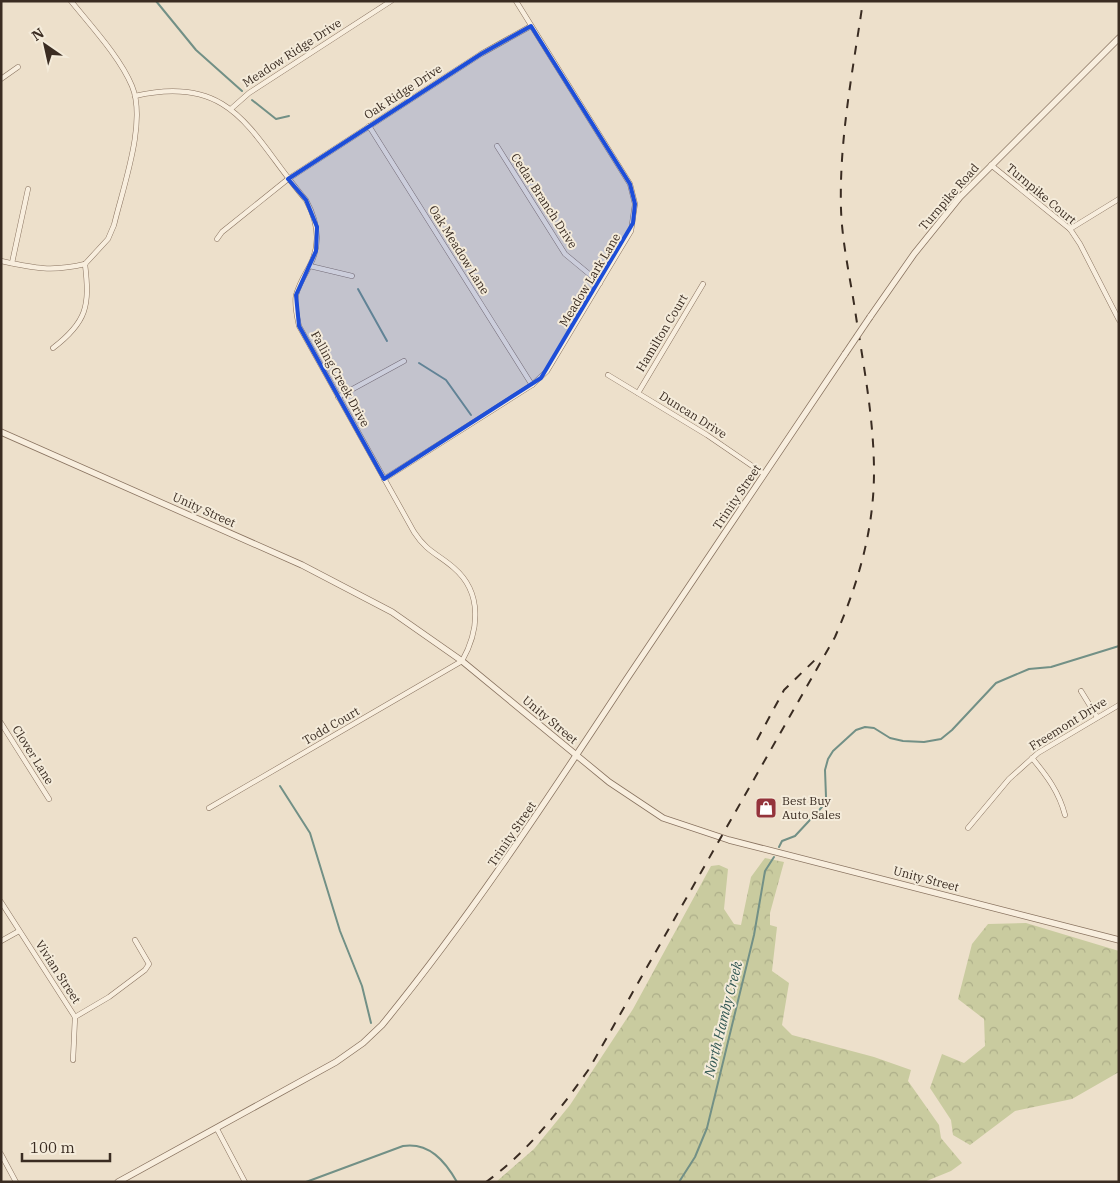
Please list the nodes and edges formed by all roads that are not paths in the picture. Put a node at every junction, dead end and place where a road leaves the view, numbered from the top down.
1 (71, 1) edge
2 (391, 1) edge
3 (516, 1) edge
4 (531, 26) junction
5 (1119, 38) edge
6 (18, 67) dead end
7 (1, 80) edge
8 (135, 96) junction
9 (232, 108) junction
10 (369, 126) junction
11 (497, 146) dead end
12 (991, 165) junction
13 (288, 179) junction
14 (28, 189) dead end
15 (1119, 199) edge
16 (1070, 229) junction
17 (217, 239) dead end
18 (1, 261) edge
19 (12, 263) junction
20 (85, 264) junction
21 (310, 266) junction
22 (352, 276) dead end
23 (600, 284) junction
24 (703, 284) dead end
25 (1119, 320) edge
26 (52, 348) dead end
27 (404, 361) dead end
28 (608, 375) dead end
29 (532, 385) junction
30 (820, 392) joint
31 (638, 393) junction
32 (338, 396) junction
33 (1, 432) edge
34 (764, 474) junction
35 (384, 479) junction
36 (462, 661) junction
37 (1081, 691) dead end
38 (1119, 705) edge
39 (1097, 717) junction
40 (1, 723) edge
41 (576, 756) junction
42 (1032, 758) junction
43 (48, 798) dead end
44 (209, 808) dead end
45 (1065, 815) dead end
46 (968, 828) dead end
47 (1, 902) edge
48 (19, 931) junction
49 (135, 940) dead end
50 (1119, 940) edge
51 (1, 942) edge
52 (75, 1016) junction
53 (73, 1060) dead end
54 (217, 1129) junction
55 (1, 1154) edge
56 (16, 1182) edge
57 (118, 1182) edge
58 (245, 1182) edge

1 - 8 street
2 - 9 street, Meadow Ridge Drive
3 - 4 street, Meadow Lark Lane
4 - 10 street, Oak Ridge Drive
4 - 23 street, Meadow Lark Lane
5 - 12 street, Turnpike Road
6 - 7 street
8 - 9 street, Falling Creek Drive
8 - 20 street
9 - 13 street, Falling Creek Drive
10 - 13 street, Oak Ridge Drive
10 - 29 street, Oak Meadow Lane
11 - 23 street, Cedar Branch Drive
12 - 16 street, Turnpike Court
12 - 30 street, Turnpike Road, bridge
13 - 17 street, Oak Ridge Drive
13 - 21 street, Falling Creek Drive
14 - 19 street
15 - 16 street
16 - 25 street, Turnpike Court
18 - 19 street
19 - 20 street
20 - 26 street
21 - 22 street
21 - 32 street, Falling Creek Drive
23 - 29 street, Meadow Lark Lane
24 - 31 street, Hamilton Court
27 - 32 street
28 - 31 street, Duncan Drive
29 - 35 street, Meadow Lark Lane
30 - 34 street, Trinity Street
31 - 34 street, Duncan Drive
32 - 35 street, Falling Creek Drive
33 - 36 street, Unity Street
34 - 41 street, Trinity Street
35 - 36 street, Falling Creek Drive
36 - 41 street, Unity Street
36 - 44 street, Todd Court
37 - 39 street
38 - 39 street, Freemont Drive
39 - 42 street, Freemont Drive
40 - 43 street, Clover Lane
41 - 50 street, Unity Street
41 - 54 street, Trinity Street
42 - 45 street
42 - 46 street, Freemont Drive
47 - 48 street, Vivian Street
48 - 51 street
48 - 52 street, Vivian Street
49 - 52 street
52 - 53 street, Vivian Street
54 - 57 street, Trinity Street
54 - 58 street
55 - 56 street

